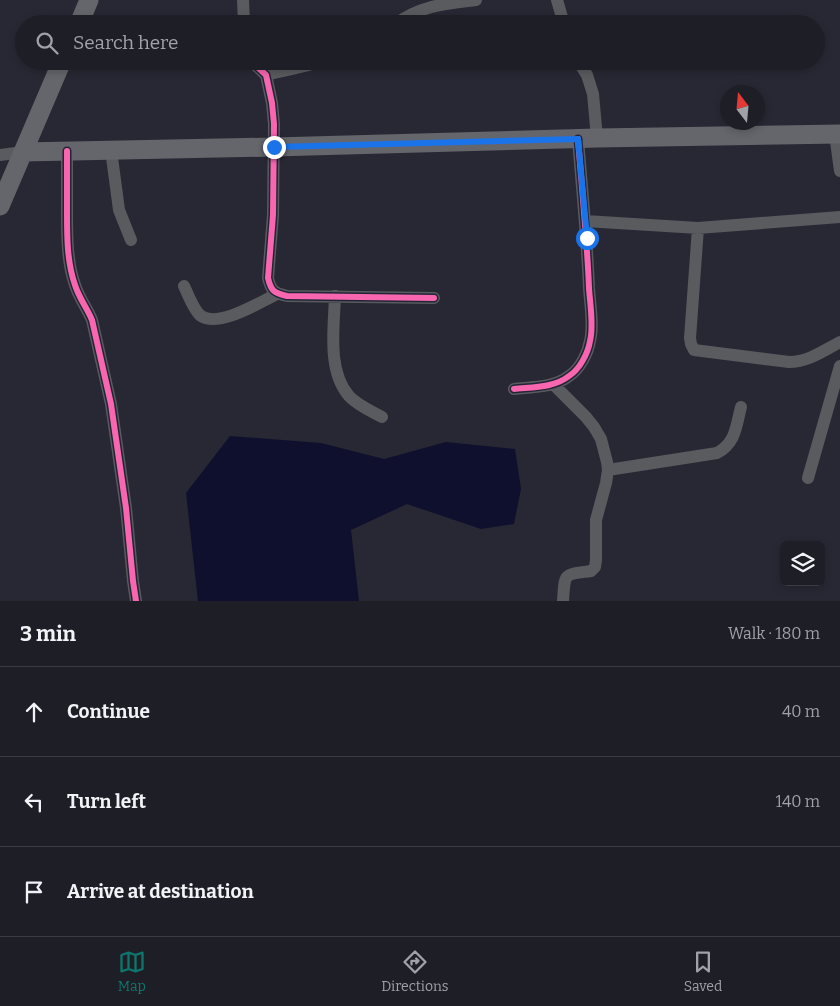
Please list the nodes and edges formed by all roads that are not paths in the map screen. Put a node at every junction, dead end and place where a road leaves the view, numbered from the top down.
1 (89, 0) edge
2 (243, 0) edge
3 (476, 0) edge
4 (557, 0) edge
5 (82, 15) edge
6 (244, 15) edge
7 (409, 15) edge
8 (561, 15) edge
9 (58, 70) edge
10 (260, 70) edge
11 (289, 70) edge
12 (584, 70) edge
13 (266, 75) junction
14 (837, 134) edge
15 (596, 138) junction
16 (578, 139) junction
17 (274, 147) junction
18 (111, 150) junction
19 (67, 151) junction
20 (23, 152) junction
21 (0, 155) edge
22 (840, 171) edge
23 (0, 206) edge
24 (840, 217) edge
25 (585, 221) junction
26 (698, 228) junction
27 (131, 240) dead end
28 (184, 286) dead end
29 (277, 294) junction
30 (335, 296) junction
31 (434, 298) dead end
32 (840, 342) edge
33 (840, 366) edge
34 (553, 384) junction
35 (514, 388) dead end
36 (741, 407) dead end
37 (382, 417) dead end
38 (608, 470) junction
39 (808, 478) dead end
40 (136, 601) edge
41 (563, 601) edge

1 - 5 main road
2 - 6 street
3 - 7 street
4 - 8 street
9 - 20 main road
10 - 13 street
11 - 13 street
12 - 15 street
13 - 17 street
14 - 15 main road
14 - 22 street
15 - 16 main road
16 - 17 main road
16 - 25 street
17 - 18 main road
17 - 29 street
18 - 19 main road
18 - 27 street
19 - 20 main road
19 - 40 street
20 - 21 street
20 - 23 main road
24 - 26 street
25 - 26 street
25 - 34 street
26 - 32 street
28 - 29 street
29 - 30 street
30 - 31 street
30 - 37 street
33 - 39 street
34 - 35 street
34 - 38 street
36 - 38 street
38 - 41 street

